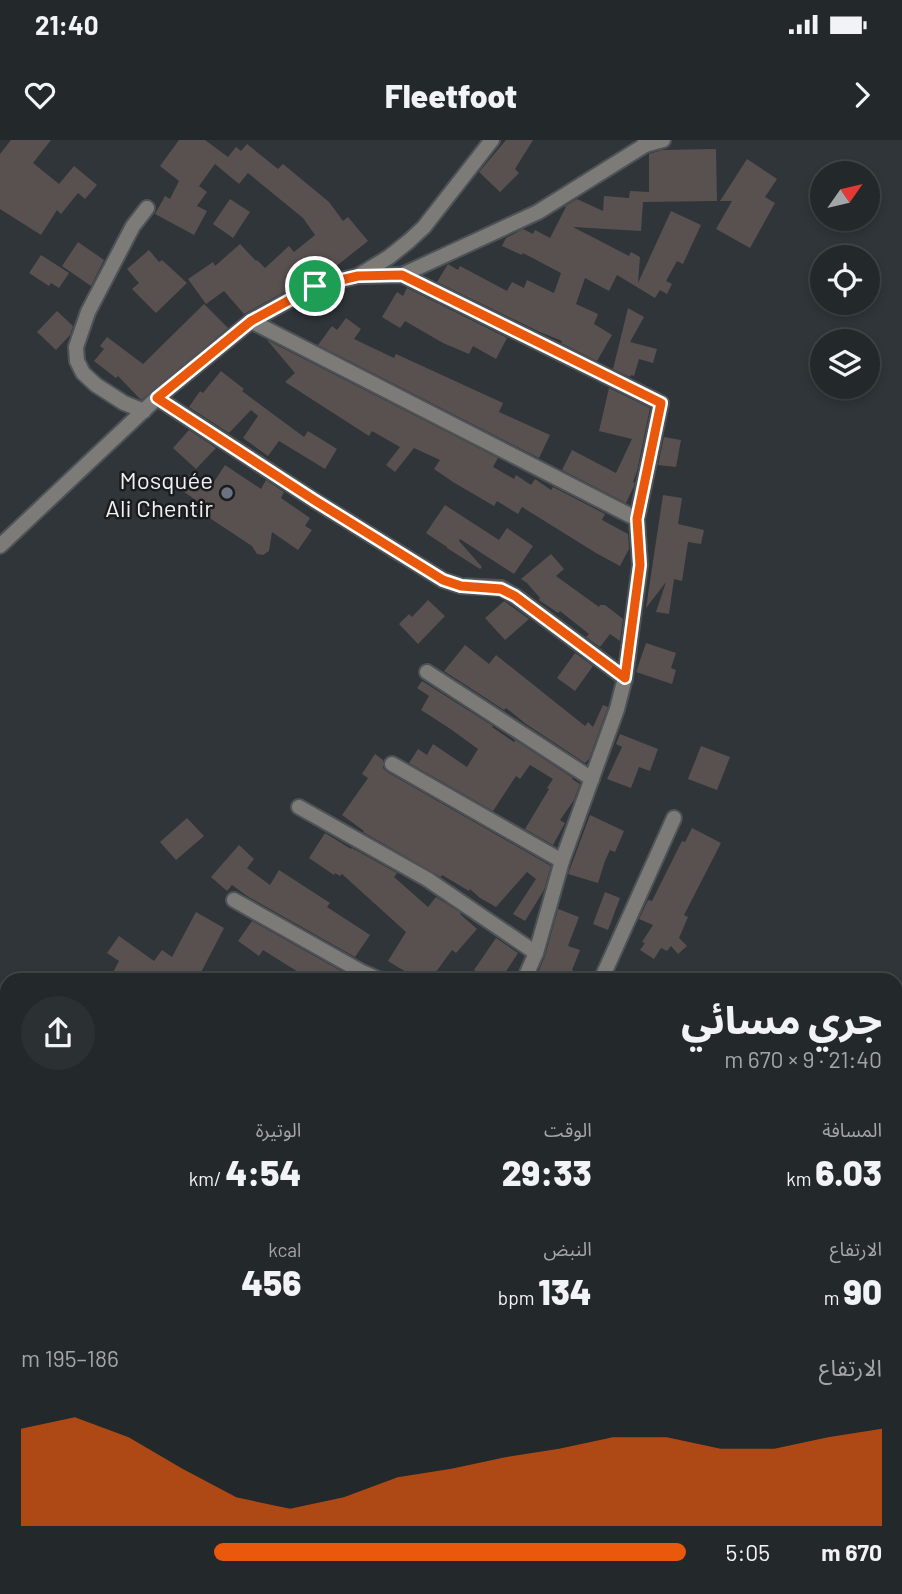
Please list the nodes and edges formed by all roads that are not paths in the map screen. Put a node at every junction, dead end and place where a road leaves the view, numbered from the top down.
1 (492, 140) edge
2 (663, 140) edge
3 (645, 143) edge
4 (147, 208) dead end
5 (402, 275) junction
6 (358, 276) junction
7 (251, 321) junction
8 (157, 398) junction
9 (144, 411) junction
10 (637, 519) junction
11 (0, 546) edge
12 (427, 673) dead end
13 (625, 678) junction
14 (393, 764) dead end
15 (593, 779) junction
16 (299, 807) dead end
17 (674, 818) dead end
18 (562, 861) junction
19 (234, 900) dead end
20 (536, 953) junction
21 (355, 973) edge
22 (527, 973) edge
23 (604, 973) edge

1 - 6 street
2 - 3 street
3 - 5 street
4 - 9 street
5 - 6 street
5 - 10 street
6 - 7 street
7 - 8 street
7 - 10 street
8 - 9 street
8 - 13 street
9 - 11 street
10 - 13 street
12 - 15 street
13 - 15 street
14 - 18 street
15 - 18 street
16 - 20 street
17 - 23 street
18 - 20 street
19 - 21 street
20 - 22 street

